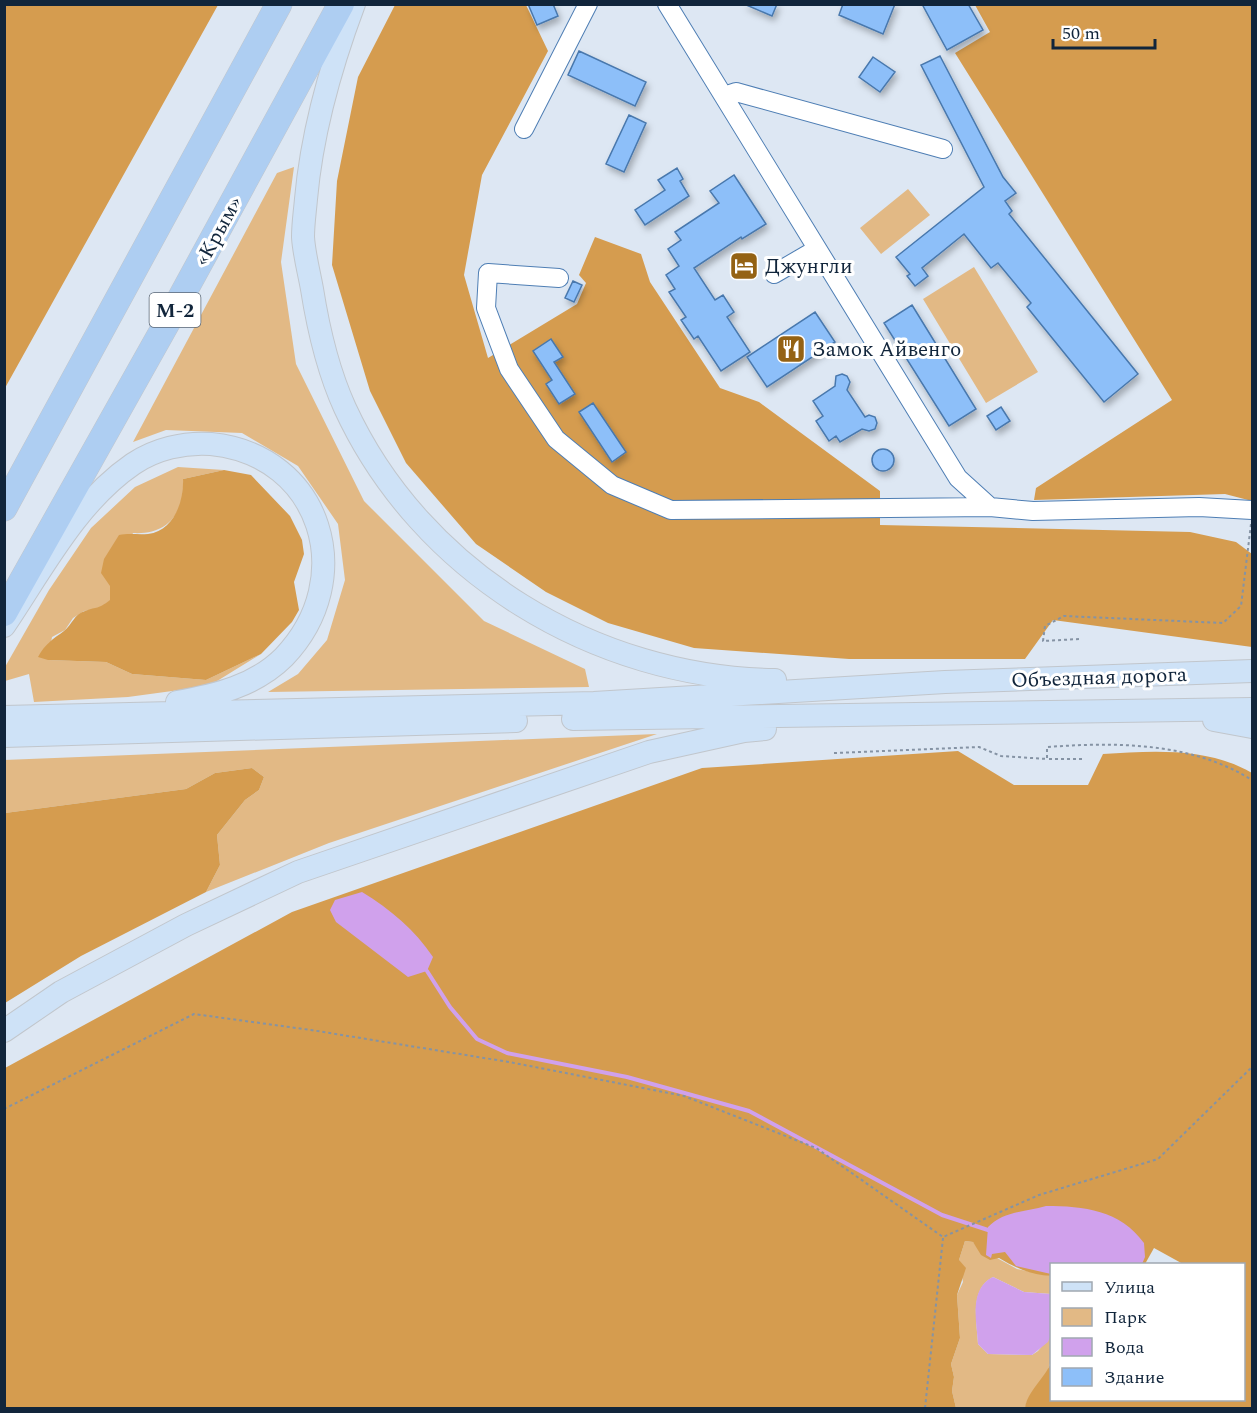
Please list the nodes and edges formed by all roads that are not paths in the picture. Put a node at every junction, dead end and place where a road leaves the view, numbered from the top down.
1 (279, 4) edge
2 (341, 4) edge
3 (354, 4) edge
4 (588, 4) edge
5 (667, 4) edge
6 (724, 96) junction
7 (524, 129) dead end
8 (943, 149) dead end
9 (817, 249) junction
10 (774, 274) dead end
11 (559, 278) dead end
12 (4, 507) edge
13 (990, 507) junction
14 (1252, 516) edge
15 (4, 613) edge
16 (4, 626) edge
17 (1252, 671) edge
18 (945, 682) junction
19 (1252, 708) edge
20 (1084, 712) junction
21 (109, 715) junction
22 (945, 715) junction
23 (10, 726) edge
24 (1252, 727) edge
25 (4, 1031) edge

1 - 12 highway, М-2
2 - 15 highway, «Крым» / М-2
3 - 18 main road
4 - 7 lane
5 - 6 lane
6 - 8 lane
6 - 9 lane
9 - 10 lane
9 - 13 lane
11 - 13 lane
13 - 14 lane
16 - 21 main road
17 - 18 main road, Объездная дорога
18 - 21 main road
19 - 20 main road, Объездная дорога
20 - 22 main road, Объездная дорога
20 - 24 main road
21 - 23 main road
22 - 23 main road
22 - 25 main road

